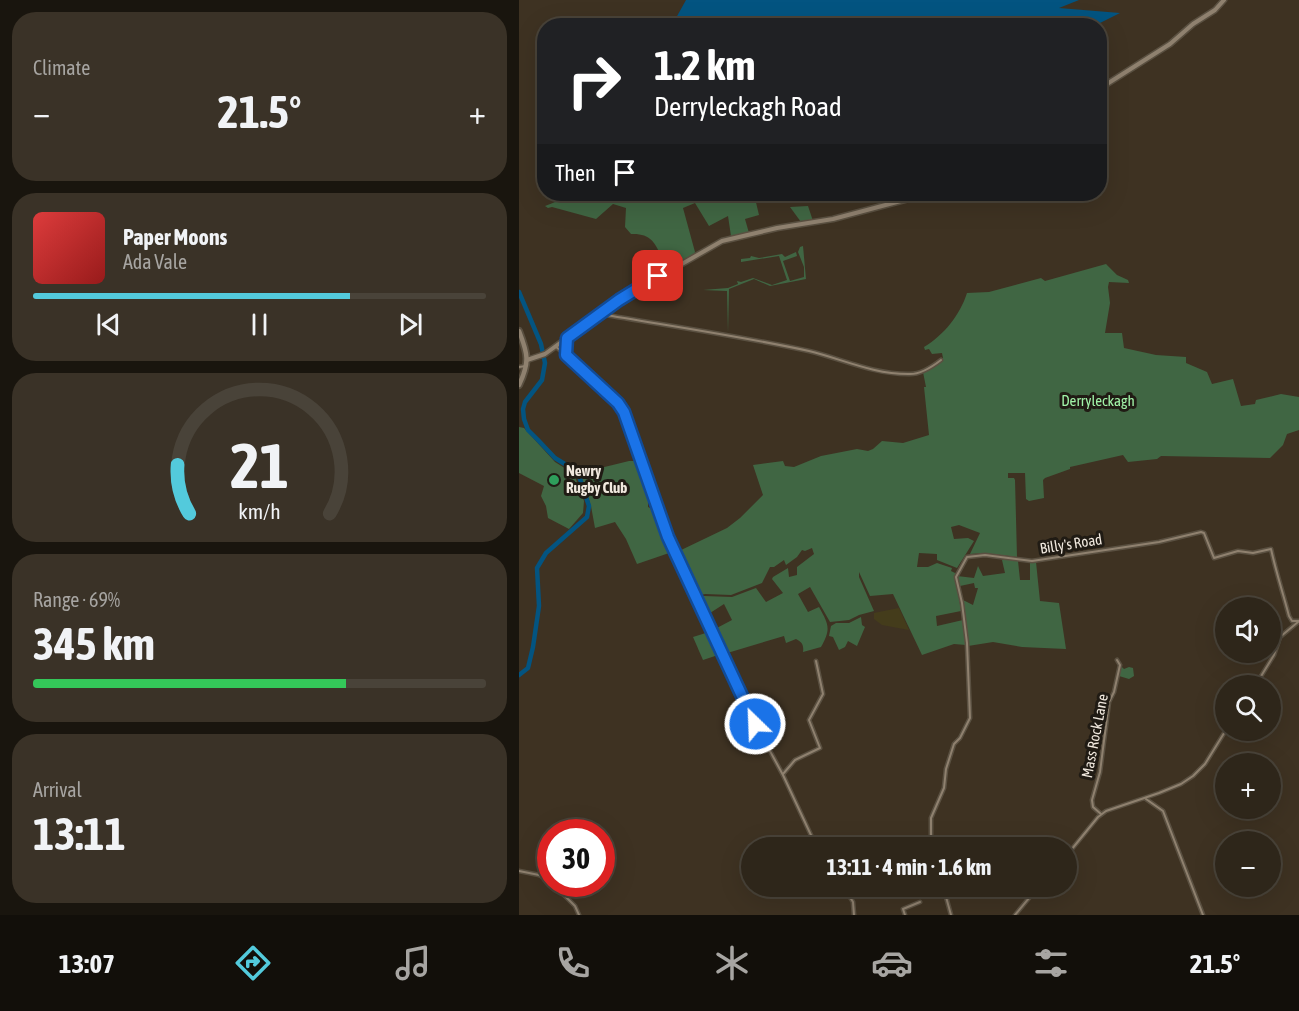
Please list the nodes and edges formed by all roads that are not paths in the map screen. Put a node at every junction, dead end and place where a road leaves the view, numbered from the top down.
1 (1224, 0) edge
2 (1107, 84) edge
3 (901, 201) edge
4 (600, 314) junction
5 (519, 331) edge
6 (567, 338) junction
7 (555, 346) junction
8 (566, 355) junction
9 (941, 360) dead end
10 (527, 363) junction
11 (519, 367) edge
12 (519, 385) edge
13 (1299, 621) edge
14 (1117, 660) dead end
15 (816, 661) dead end
16 (1262, 675) edge
17 (1220, 741) edge
18 (783, 775) junction
19 (1146, 799) junction
20 (1101, 814) junction
21 (812, 837) edge
22 (931, 837) edge
23 (1077, 843) edge
24 (519, 871) edge
25 (537, 875) edge
26 (566, 897) edge
27 (850, 897) edge
28 (946, 897) edge
29 (1030, 897) edge
30 (920, 902) dead end
31 (579, 915) edge
32 (854, 915) edge
33 (905, 915) edge
34 (951, 915) edge
35 (1015, 915) edge
36 (1203, 915) edge

1 - 2 street
3 - 4 street
4 - 6 street
4 - 9 street
5 - 10 main road
6 - 7 street
6 - 8 street
7 - 8 street
7 - 10 street
8 - 18 street
10 - 11 street
10 - 12 main road
13 - 16 street
13 - 22 street, Billy's Road
14 - 20 street, Mass Rock Lane
15 - 18 street
17 - 19 street
18 - 21 street
19 - 20 street
19 - 36 street
20 - 23 street
24 - 25 street
26 - 31 street
27 - 32 street
28 - 34 street
29 - 35 street
30 - 33 street

